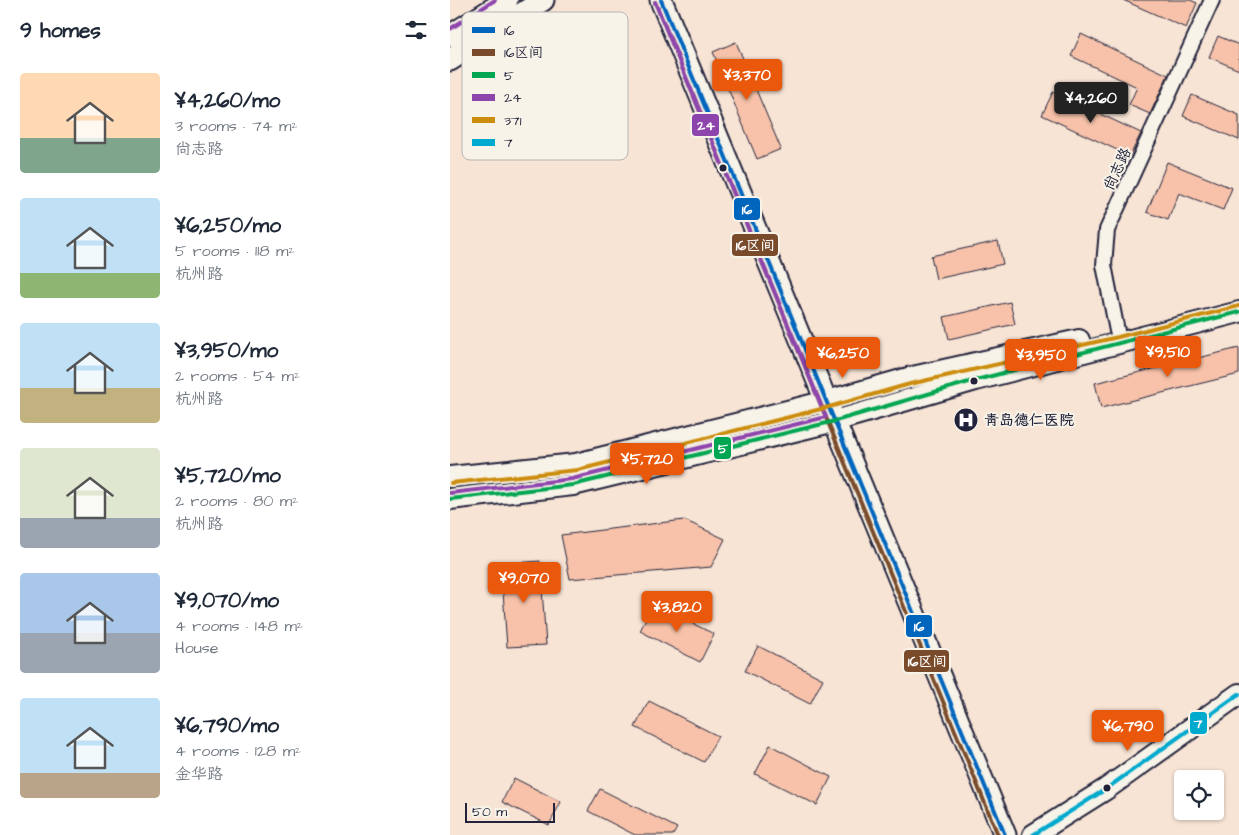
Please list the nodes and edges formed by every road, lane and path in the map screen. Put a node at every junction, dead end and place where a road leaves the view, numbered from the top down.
1 (507, 0) edge
2 (543, 0) edge
3 (661, 0) edge
4 (1212, 0) edge
5 (488, 12) edge
6 (524, 12) edge
7 (462, 28) edge
8 (450, 36) edge
9 (462, 52) edge
10 (450, 60) edge
11 (1239, 300) edge
12 (1239, 312) edge
13 (1117, 331) junction
14 (831, 411) junction
15 (450, 477) edge
16 (450, 499) edge
17 (1239, 694) edge
18 (1005, 835) edge
19 (1033, 835) edge

1 - 5 main road
2 - 6 main road
3 - 14 main road
4 - 13 street, 尚志路
7 - 8 main road
9 - 10 main road
11 - 13 main road
12 - 14 main road
13 - 14 main road
14 - 15 main road
14 - 16 main road
14 - 18 main road
17 - 19 main road

